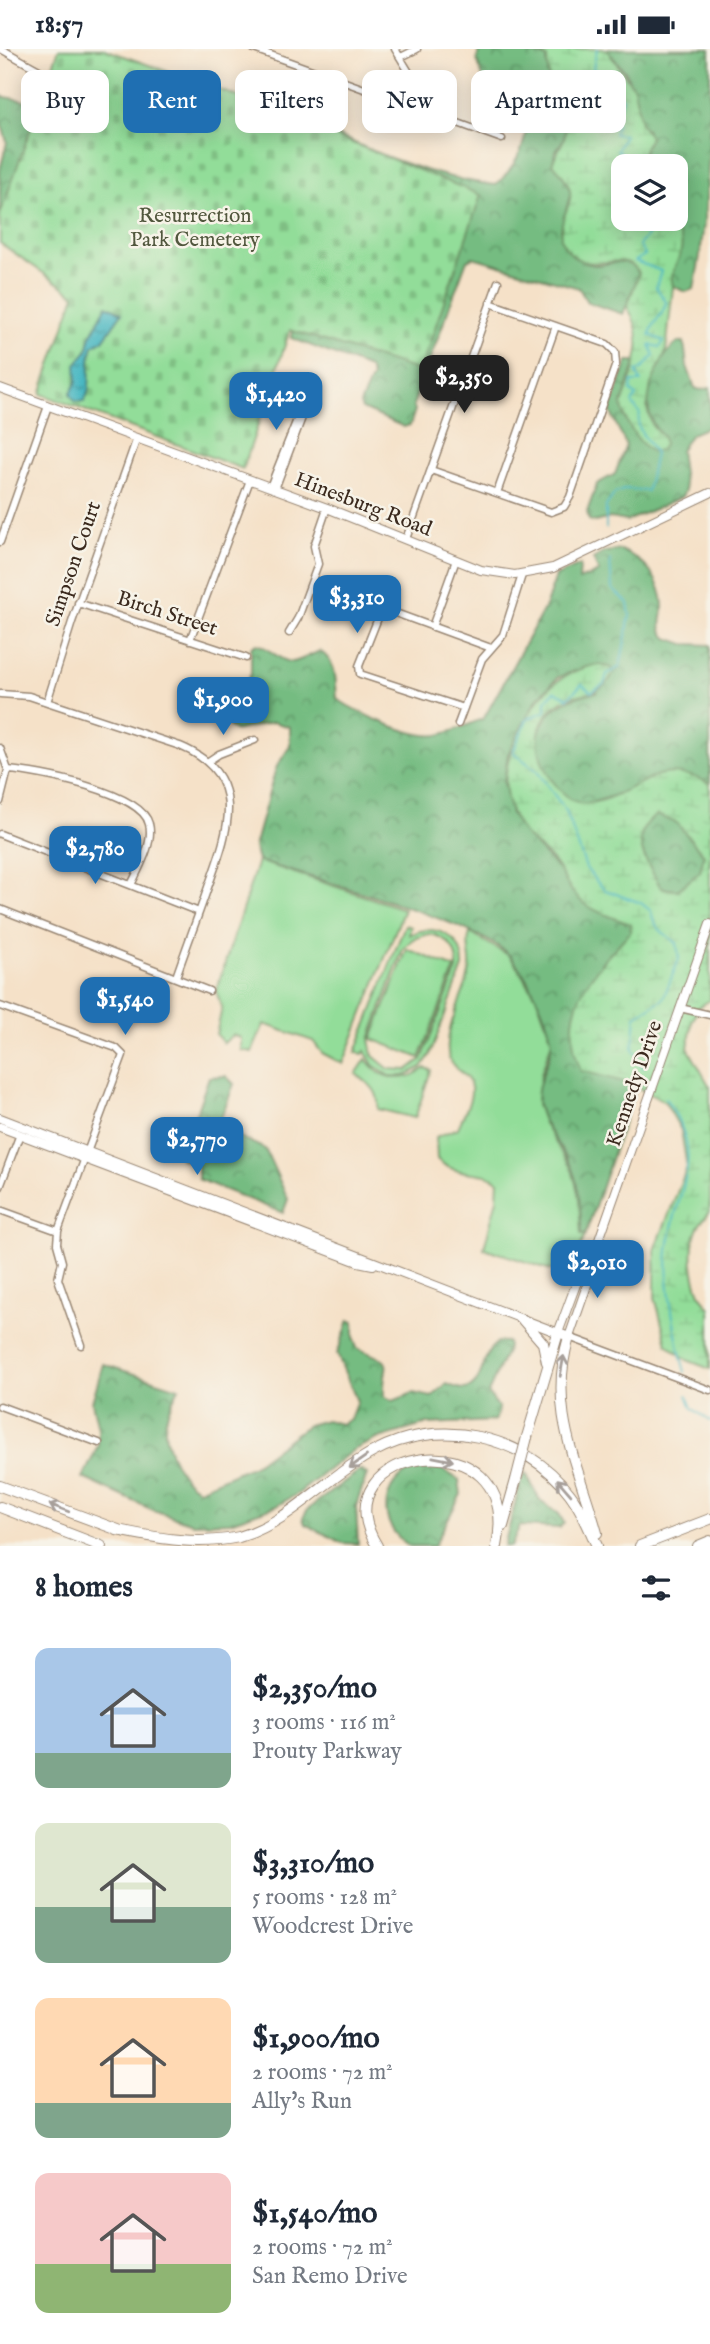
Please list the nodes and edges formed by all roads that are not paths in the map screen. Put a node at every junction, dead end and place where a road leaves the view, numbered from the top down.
1 (1, 49) edge
2 (254, 49) edge
3 (395, 49) edge
4 (416, 49) edge
5 (401, 57) junction
6 (39, 70) dead end
7 (407, 70) edge
8 (362, 87) edge
9 (457, 121) edge
10 (502, 138) dead end
11 (498, 282) dead end
12 (490, 303) junction
13 (556, 326) junction
14 (0, 389) edge
15 (48, 406) junction
16 (137, 438) junction
17 (431, 470) junction
18 (250, 480) junction
19 (273, 488) junction
20 (497, 493) junction
21 (710, 493) edge
22 (327, 508) junction
23 (406, 539) junction
24 (0, 542) edge
25 (456, 560) junction
26 (522, 575) junction
27 (78, 603) junction
28 (432, 627) junction
29 (289, 633) dead end
30 (190, 640) junction
31 (491, 648) junction
32 (246, 658) dead end
33 (0, 694) edge
34 (47, 702) junction
35 (464, 708) junction
36 (458, 724) dead end
37 (255, 740) dead end
38 (0, 748) edge
39 (207, 762) junction
40 (8, 770) junction
41 (0, 802) edge
42 (0, 834) edge
43 (131, 885) junction
44 (0, 909) edge
45 (199, 912) junction
46 (710, 924) edge
47 (176, 977) junction
48 (209, 991) dead end
49 (0, 1006) edge
50 (680, 1008) junction
51 (710, 1015) edge
52 (0, 1118) edge
53 (0, 1127) edge
54 (20, 1134) junction
55 (87, 1154) junction
56 (0, 1187) edge
57 (0, 1210) edge
58 (58, 1231) junction
59 (593, 1257) junction
60 (523, 1320) junction
61 (558, 1333) junction
62 (569, 1337) junction
63 (80, 1345) dead end
64 (546, 1369) junction
65 (710, 1390) edge
66 (0, 1406) edge
67 (99, 1443) dead end
68 (0, 1486) edge
69 (0, 1507) edge
70 (710, 1519) edge
71 (117, 1530) junction
72 (710, 1541) edge
73 (101, 1546) edge
74 (167, 1546) edge
75 (377, 1546) edge
76 (497, 1546) edge
77 (598, 1546) edge
78 (640, 1546) edge
79 (698, 1546) edge

1 - 6 street
2 - 8 street
3 - 5 street
4 - 5 street
5 - 7 street
9 - 10 street
11 - 12 street
12 - 13 street
12 - 17 street
13 - 20 street
13 - 20 street
14 - 15 main road, Hinesburg Road
15 - 16 main road, Hinesburg Road
15 - 24 street
16 - 18 main road, Hinesburg Road
16 - 27 street, Simpson Court
17 - 20 street
17 - 23 street
18 - 19 main road, Hinesburg Road
18 - 30 street
19 - 19 street
19 - 22 main road, Hinesburg Road
21 - 26 main road, Hinesburg Road
22 - 23 main road, Hinesburg Road
22 - 29 street
23 - 25 main road, Hinesburg Road
25 - 26 main road, Hinesburg Road
25 - 28 street
26 - 31 street
27 - 30 street, Birch Street
27 - 34 street, Simpson Court
28 - 31 street
28 - 35 street
30 - 32 street, Birch Street
31 - 35 street
33 - 34 street
34 - 39 street
35 - 36 street
37 - 39 street
38 - 40 street
39 - 45 street
40 - 41 street
40 - 43 street
42 - 43 street
43 - 45 street
44 - 47 street
45 - 47 street
46 - 50 main road, Kennedy Drive
47 - 48 street
49 - 55 street
50 - 51 street
50 - 59 main road, Kennedy Drive
52 - 55 main road
53 - 54 main road
54 - 55 main road
54 - 56 street
55 - 58 street
55 - 60 main road
57 - 58 street
58 - 63 street
59 - 61 main road, Kennedy Drive
59 - 62 main road, Kennedy Drive
60 - 61 main road
60 - 64 highway
61 - 62 main road
61 - 64 highway
62 - 65 street
77 -> 62 highway
64 - 76 highway, bridge
66 - 67 street
71 -> 68 highway
69 - 73 highway
70 - 78 highway
71 - 74 highway
77 -> 71 highway
72 - 79 highway
75 -> 76 highway

